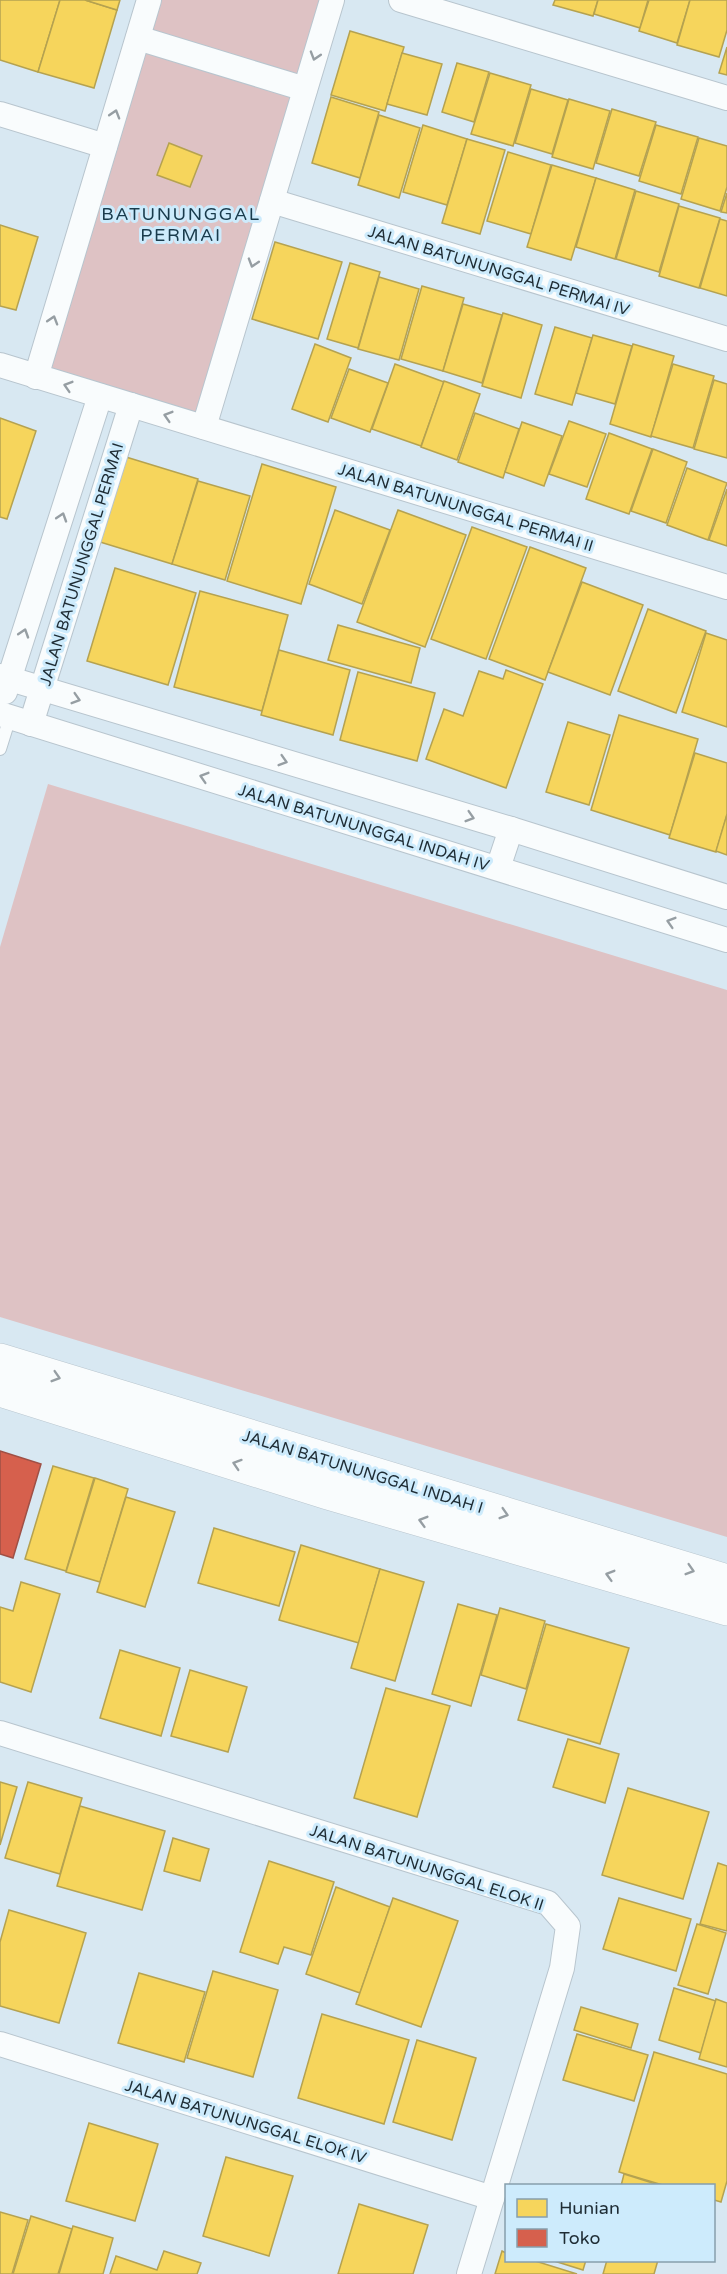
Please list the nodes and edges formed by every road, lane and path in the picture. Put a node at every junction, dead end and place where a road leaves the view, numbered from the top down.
1 (150, 0) edge
2 (332, 0) edge
3 (401, 0) edge
4 (138, 38) junction
5 (305, 89) junction
6 (727, 98) edge
7 (0, 114) edge
8 (105, 146) junction
9 (272, 201) junction
10 (727, 339) edge
11 (0, 365) edge
12 (36, 376) junction
13 (100, 396) junction
14 (131, 405) junction
15 (204, 427) junction
16 (727, 587) edge
17 (4, 677) edge
18 (42, 689) junction
19 (10, 716) edge
20 (0, 749) edge
21 (511, 829) junction
22 (498, 868) junction
23 (727, 897) edge
24 (727, 940) edge
25 (0, 1360) edge
26 (0, 1390) edge
27 (332, 1478) junction
28 (727, 1581) edge
29 (727, 1609) edge
30 (0, 1733) edge
31 (0, 2044) edge
32 (492, 2198) junction
33 (469, 2274) edge

1 - 4 street
2 -> 5 street
3 - 6 street
4 - 5 street
8 -> 4 street
5 - 9 street
7 - 8 street
12 -> 8 street
9 - 10 street, JALAN BATUNUNGGAL PERMAI IV
9 -> 15 street
11 - 12 street
13 -> 12 street
13 - 14 street
17 -> 13 street, JALAN BATUNUNGGAL PERMAI
15 -> 14 street
14 - 18 street, JALAN BATUNUNGGAL PERMAI
15 - 16 street, JALAN BATUNUNGGAL PERMAI II
17 - 18 street
17 - 19 street, JALAN BATUNUNGGAL PERMAI
18 - 19 street, JALAN BATUNUNGGAL PERMAI
18 -> 21 street
19 - 20 lane
22 -> 19 street, JALAN BATUNUNGGAL INDAH IV
21 - 22 street
21 - 23 street
24 -> 22 street, JALAN BATUNUNGGAL INDAH IV
25 -> 27 street, JALAN BATUNUNGGAL INDAH I
27 -> 26 street, JALAN BATUNUNGGAL INDAH I
27 -> 28 street, JALAN BATUNUNGGAL INDAH I
29 -> 27 street, JALAN BATUNUNGGAL INDAH I
30 - 32 street, JALAN BATUNUNGGAL ELOK II
31 - 32 street, JALAN BATUNUNGGAL ELOK IV
32 - 33 street, JALAN BATUNUNGGAL ELOK II

